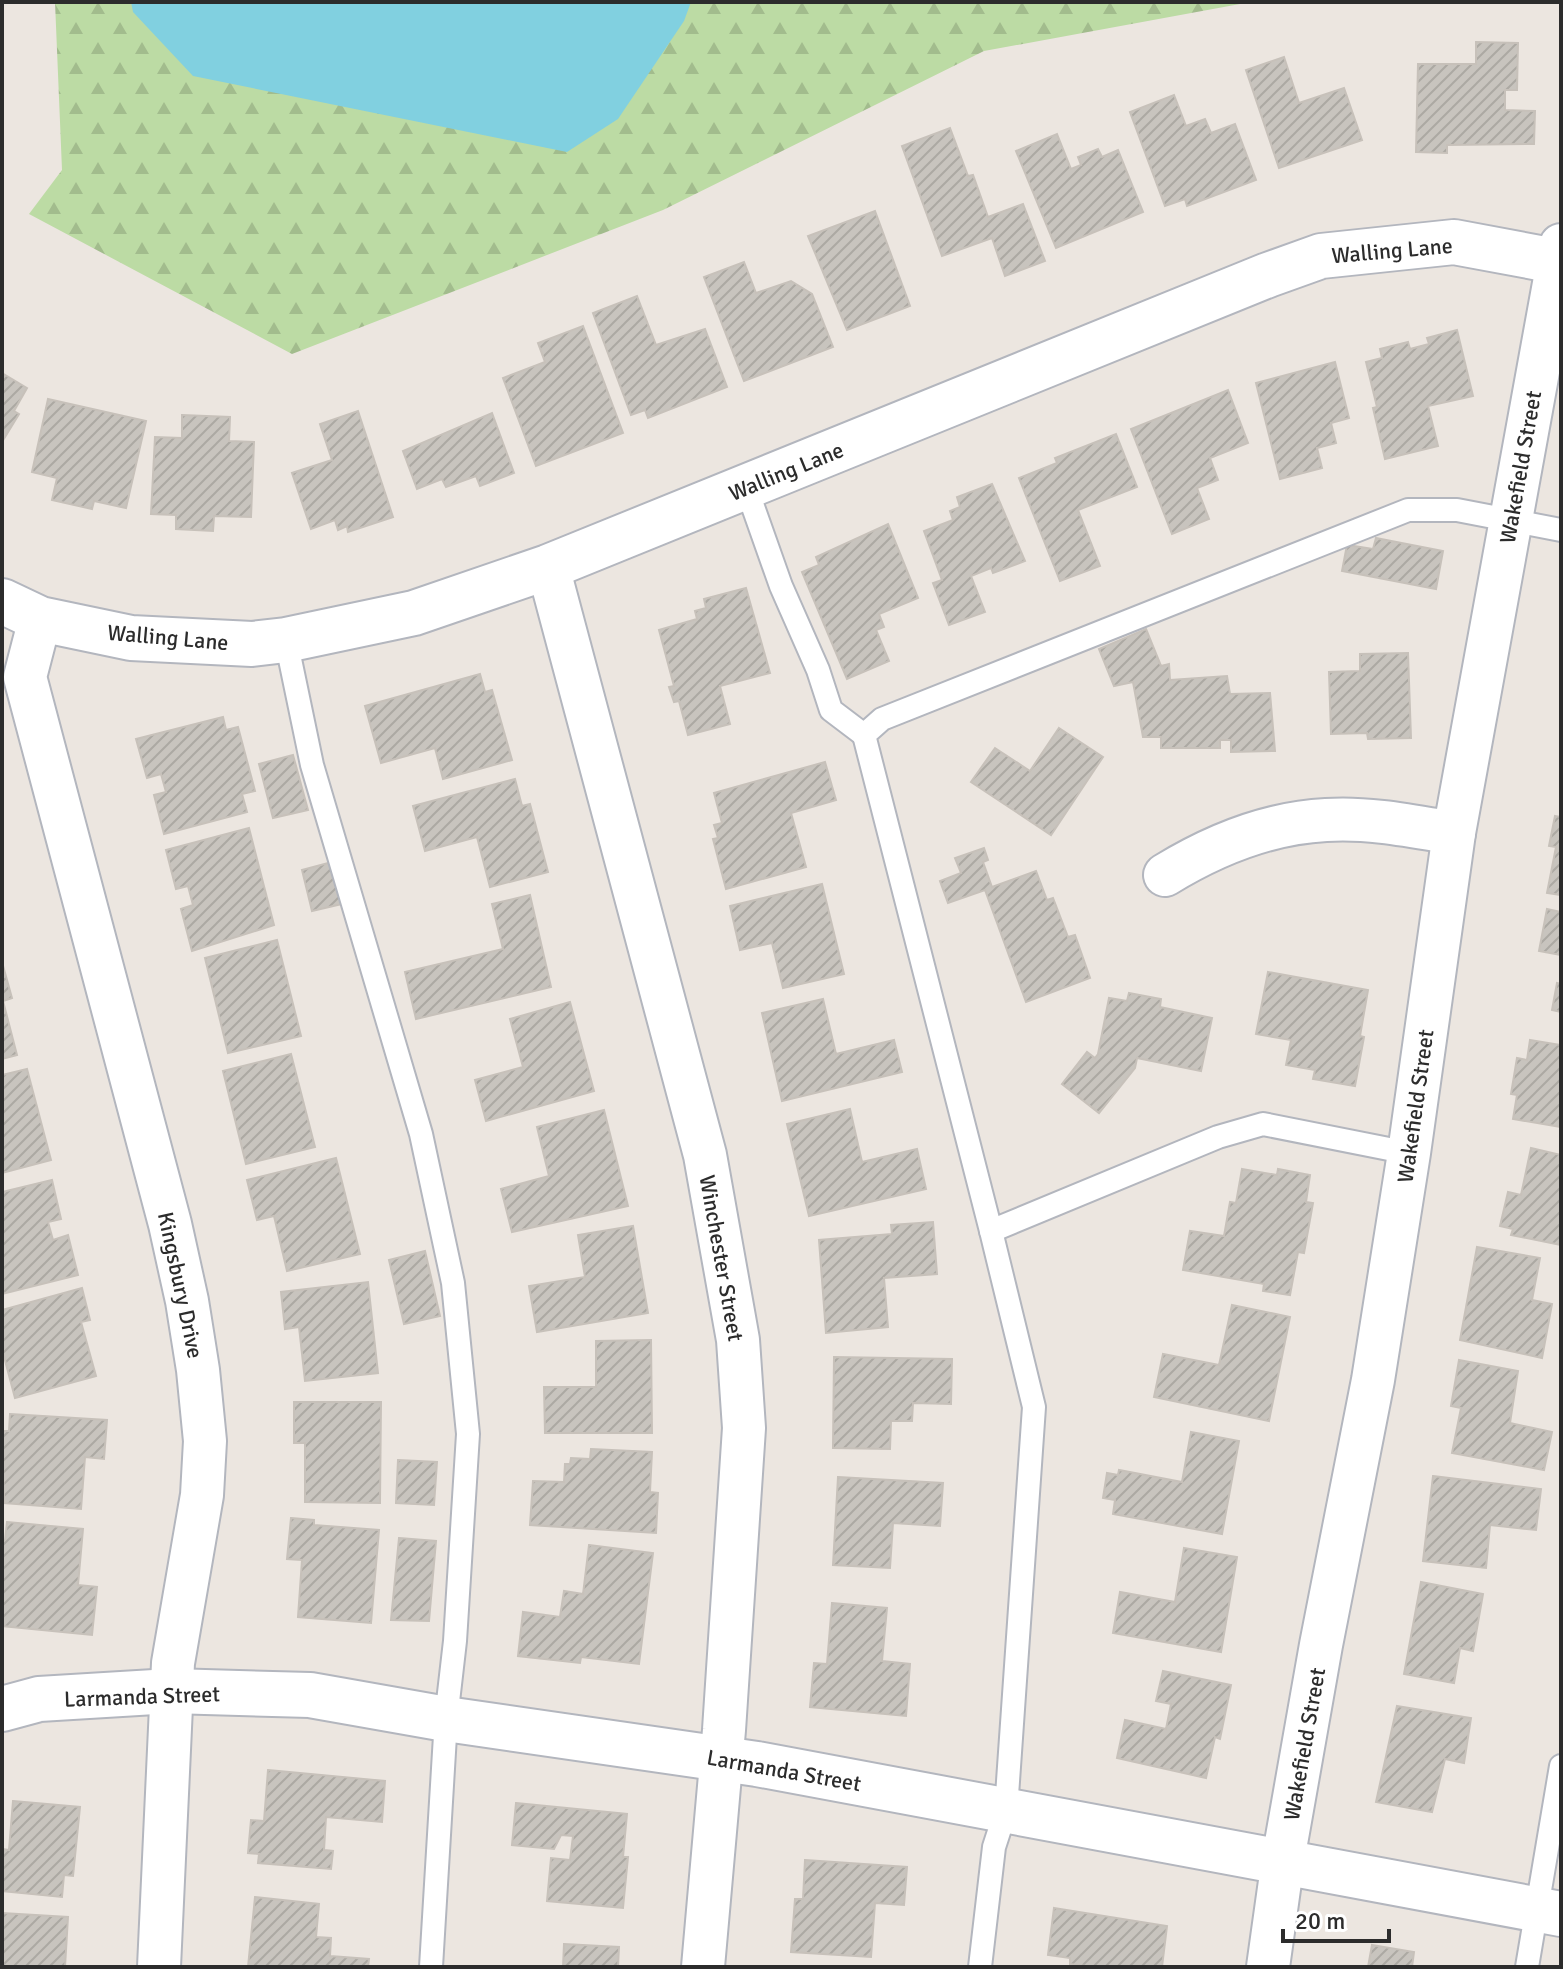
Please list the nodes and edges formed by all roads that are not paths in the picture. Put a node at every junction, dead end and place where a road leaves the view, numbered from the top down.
1 (1560, 256) edge
2 (746, 487) junction
3 (1510, 522) junction
4 (1561, 530) edge
5 (548, 567) junction
6 (21, 610) edge
7 (286, 640) junction
8 (864, 735) junction
9 (1454, 833) junction
10 (1165, 875) dead end
11 (1409, 1153) junction
12 (991, 1231) junction
13 (171, 1691) junction
14 (2, 1709) edge
15 (446, 1719) junction
16 (720, 1758) junction
17 (1561, 1766) edge
18 (1006, 1810) junction
19 (1283, 1860) junction
20 (1548, 1912) edge
21 (159, 1967) edge
22 (431, 1967) edge
23 (703, 1967) edge
24 (980, 1967) edge
25 (1268, 1967) edge
26 (1527, 1967) edge

1 - 2 street, Walling Lane
1 - 3 street, Wakefield Street
2 - 5 street, Walling Lane
2 - 8 lane
3 - 4 lane
3 - 8 lane
3 - 9 street, Wakefield Street
5 - 7 street, Walling Lane
5 - 16 street, Winchester Street
6 - 7 street, Walling Lane
6 - 13 street, Kingsbury Drive
7 - 15 lane
8 - 12 lane
9 - 10 street
9 - 11 street, Wakefield Street
11 - 12 lane
11 - 19 street, Wakefield Street
12 - 18 lane
13 - 14 street, Larmanda Street
13 - 15 street, Larmanda Street
13 - 21 street, Kingsbury Drive
15 - 16 street, Larmanda Street
15 - 22 lane
16 - 18 street, Larmanda Street
16 - 23 street, Winchester Street
17 - 20 lane
18 - 19 street, Larmanda Street
18 - 24 lane
19 - 20 street, Larmanda Street
19 - 25 street, Wakefield Street
20 - 26 lane

